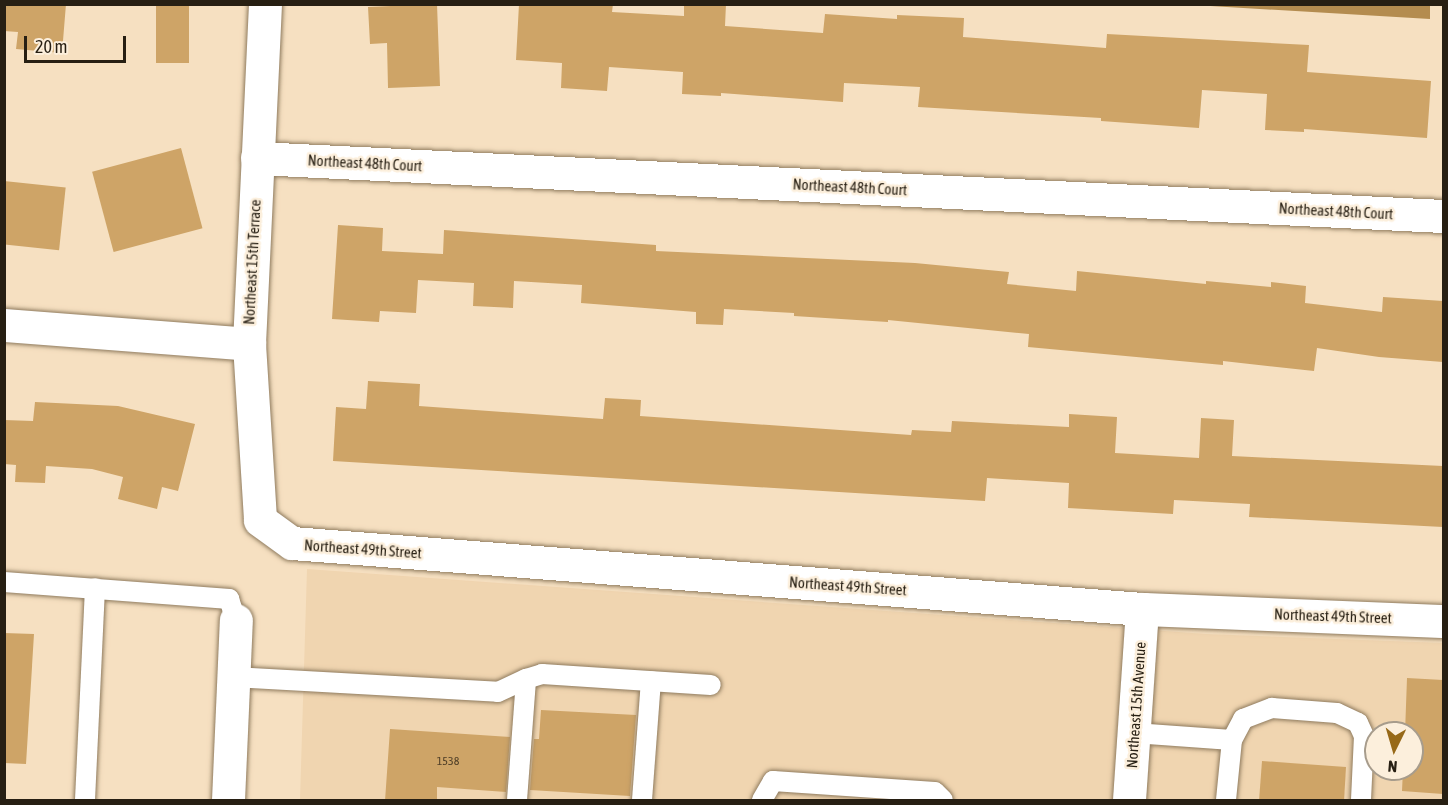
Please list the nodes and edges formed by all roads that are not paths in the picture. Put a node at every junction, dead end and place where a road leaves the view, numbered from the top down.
1 (265, 4) edge
2 (257, 158) junction
3 (1443, 216) edge
4 (4, 325) edge
5 (249, 344) junction
6 (261, 520) joint
7 (4, 582) edge
8 (95, 588) junction
9 (1142, 609) junction
10 (236, 620) joint
11 (1443, 621) edge
12 (233, 677) junction
13 (526, 678) junction
14 (651, 681) junction
15 (711, 684) dead end
16 (1134, 733) junction
17 (1232, 740) junction
18 (85, 801) edge
19 (228, 801) edge
20 (517, 801) edge
21 (642, 801) edge
22 (762, 801) edge
23 (943, 801) edge
24 (1129, 801) edge
25 (1226, 801) edge
26 (1361, 801) edge

1 - 2 street, Northeast 15th Terrace
2 - 3 street, Northeast 48th Court
2 - 5 street, Northeast 15th Terrace
4 - 5 street
5 - 6 street, Northeast 15th Terrace
6 - 9 street, Northeast 49th Street
7 - 8 lane
8 - 10 lane
8 - 18 lane
9 - 11 street, Northeast 49th Street
9 - 16 street, Northeast 15th Avenue
10 - 12 street
12 - 13 lane
12 - 19 street
13 - 14 lane
13 - 20 lane
14 - 15 lane
14 - 21 lane
16 - 17 lane
16 - 24 street, Northeast 15th Avenue
17 - 25 lane
17 - 26 lane
22 - 23 lane

